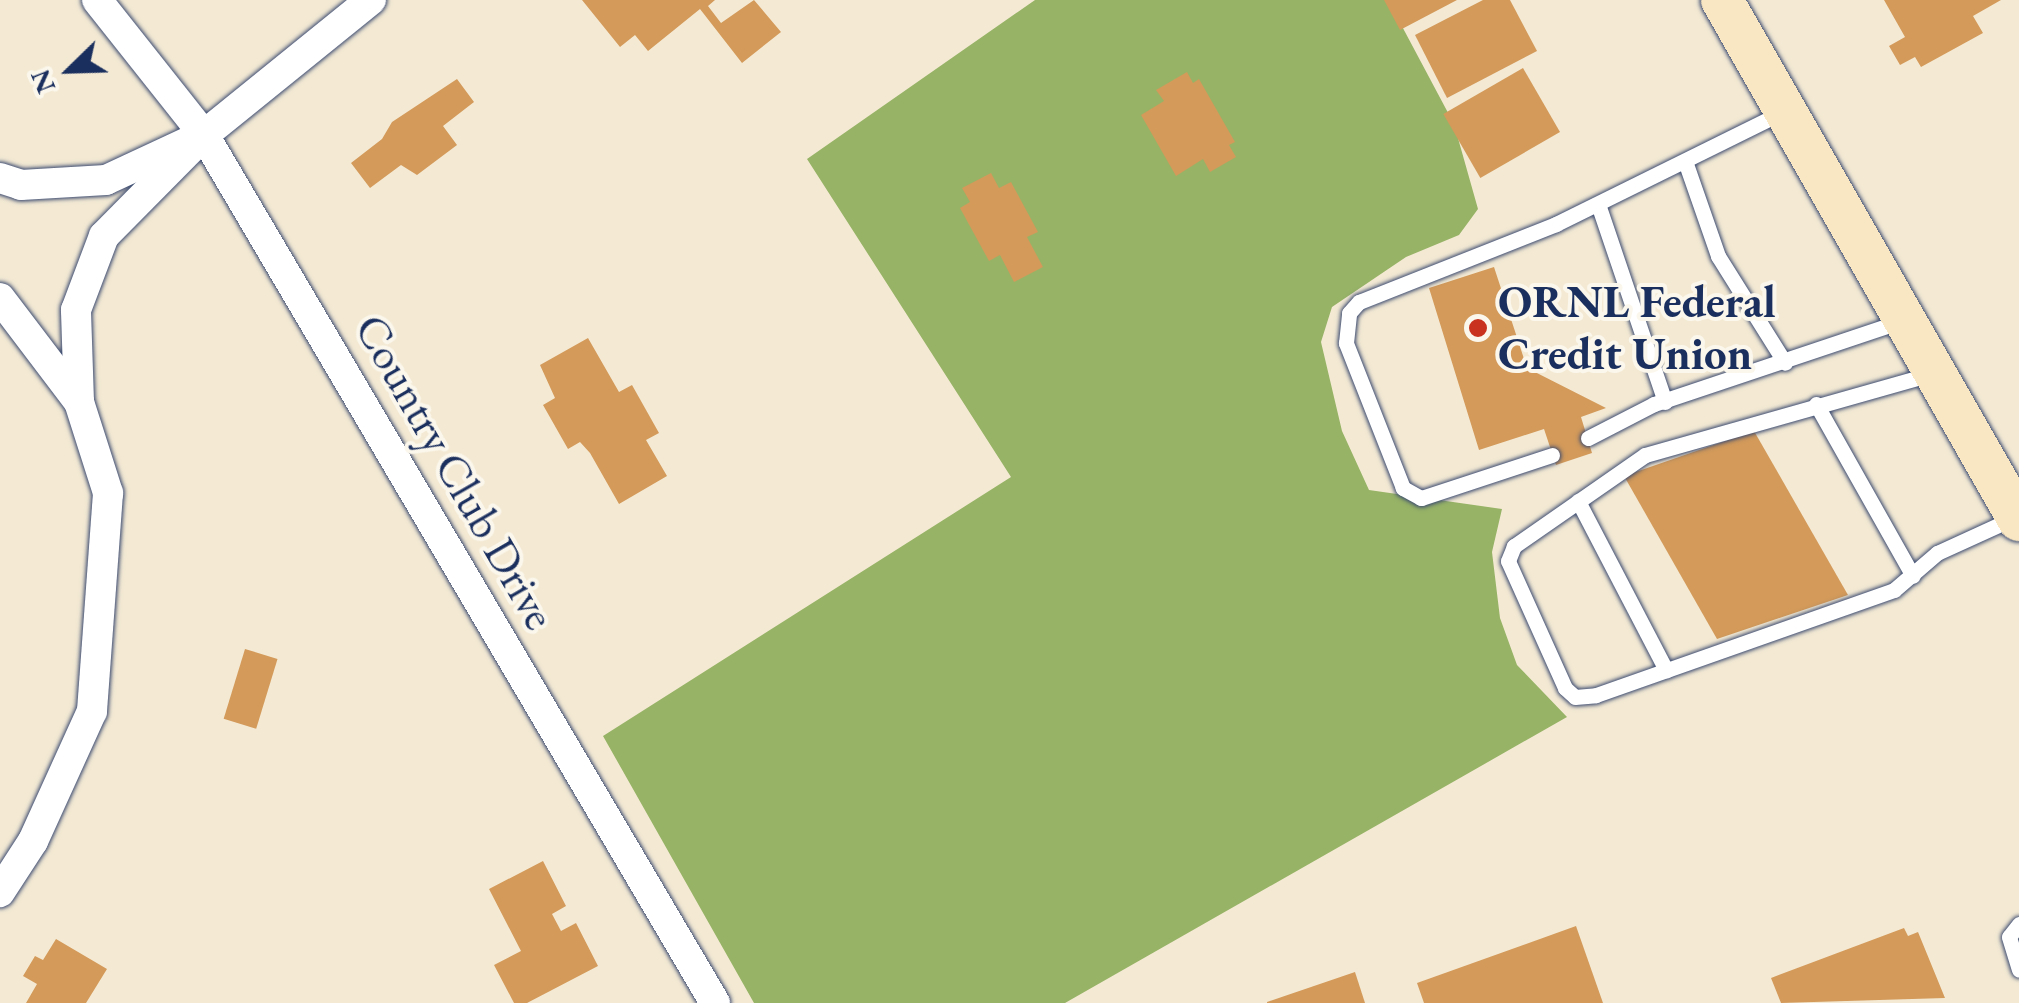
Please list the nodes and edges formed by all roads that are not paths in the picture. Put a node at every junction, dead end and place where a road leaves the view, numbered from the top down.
1 (97, 0) edge
2 (371, 0) edge
3 (1722, 0) edge
4 (1785, 111) junction
5 (204, 135) junction
6 (1685, 161) junction
7 (0, 178) edge
8 (1598, 204) junction
9 (0, 298) edge
10 (1905, 320) junction
11 (1784, 363) junction
12 (1935, 373) junction
13 (79, 402) junction
14 (1664, 402) junction
15 (1816, 404) junction
16 (1588, 438) dead end
17 (1552, 455) dead end
18 (1578, 501) junction
19 (2018, 519) edge
20 (1912, 576) junction
21 (1666, 670) junction
22 (0, 892) edge
23 (2019, 924) edge
24 (2019, 969) edge
25 (715, 1003) edge

1 - 5 street, Country Club Drive
2 - 5 street
3 - 4 main road
4 - 6 lane
4 - 10 main road
5 - 7 street
5 - 13 street
5 - 25 street, Country Club Drive
6 - 8 lane
6 - 11 lane
8 - 14 lane
8 - 17 lane
9 - 13 street
10 - 11 lane
10 - 12 main road
11 - 14 lane
12 - 15 lane
12 - 19 main road
13 - 22 street
14 - 16 lane
15 - 18 lane
15 - 20 lane
18 - 21 lane
18 - 21 lane
19 - 20 lane
20 - 21 lane
23 - 24 lane

